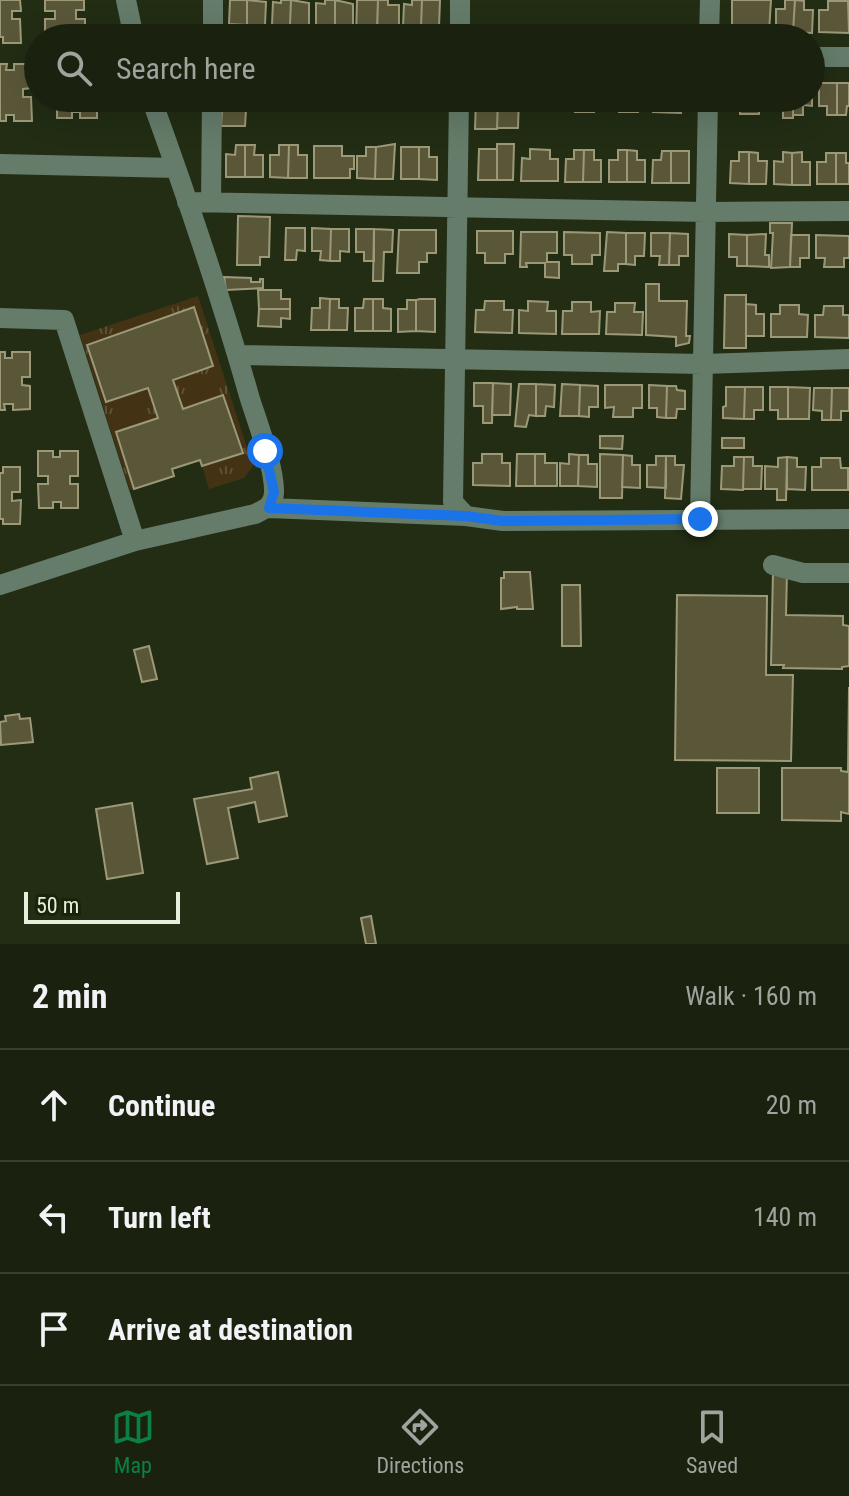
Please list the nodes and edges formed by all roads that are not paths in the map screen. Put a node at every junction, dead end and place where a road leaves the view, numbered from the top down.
1 (126, 0) edge
2 (213, 0) edge
3 (460, 0) edge
4 (710, 0) edge
5 (131, 24) edge
6 (213, 24) edge
7 (460, 24) edge
8 (709, 24) edge
9 (825, 57) edge
10 (849, 57) edge
11 (156, 112) edge
12 (212, 112) edge
13 (459, 112) edge
14 (708, 112) edge
15 (0, 164) edge
16 (176, 168) junction
17 (187, 202) junction
18 (211, 202) junction
19 (457, 208) junction
20 (849, 211) edge
21 (706, 212) junction
22 (0, 318) edge
23 (238, 355) junction
24 (454, 358) junction
25 (849, 359) edge
26 (703, 364) junction
27 (269, 508) junction
28 (466, 516) junction
29 (700, 519) junction
30 (849, 519) edge
31 (135, 541) junction
32 (773, 565) dead end
33 (849, 573) edge
34 (0, 585) edge

1 - 5 street
2 - 6 street
3 - 7 street
4 - 8 street
9 - 10 street
11 - 16 street
12 - 18 street
13 - 19 street
14 - 21 street
15 - 16 street
16 - 17 street
17 - 18 street
17 - 23 street
18 - 19 street
19 - 21 street
19 - 24 street
20 - 21 street
21 - 26 street
22 - 31 street
23 - 24 street
23 - 27 street
24 - 26 street
24 - 28 street
25 - 26 street
26 - 29 street
27 - 28 street
27 - 31 street
28 - 29 street
29 - 30 street
31 - 34 street
32 - 33 street

